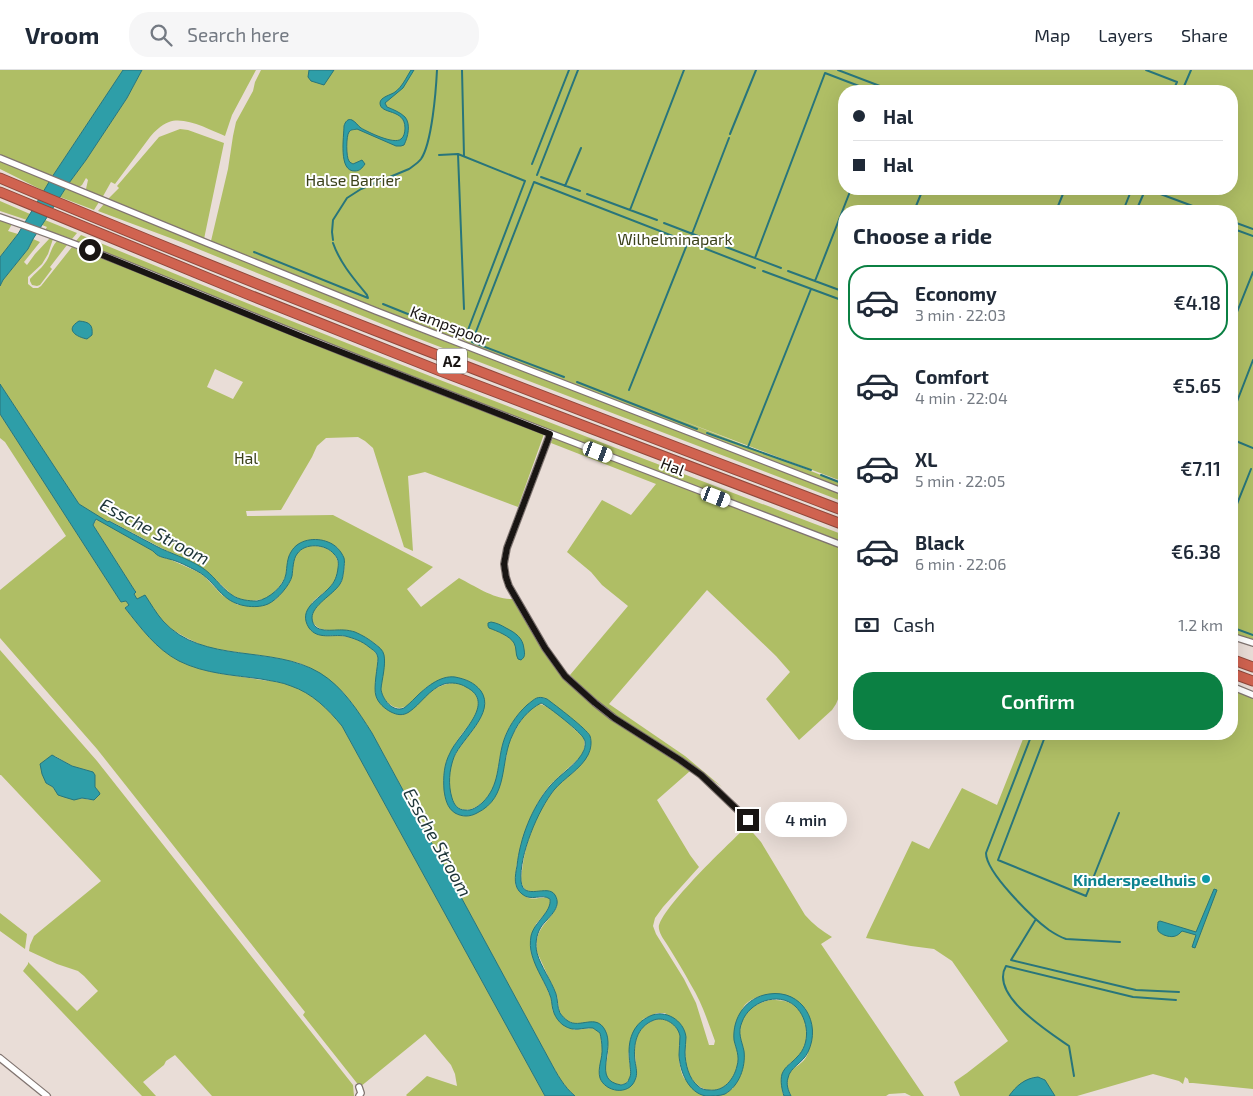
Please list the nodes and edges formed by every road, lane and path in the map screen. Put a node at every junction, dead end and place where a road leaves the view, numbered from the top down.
1 (0, 158) edge
2 (0, 178) edge
3 (0, 192) edge
4 (0, 217) edge
5 (550, 434) junction
6 (838, 490) edge
7 (838, 509) edge
8 (838, 524) edge
9 (838, 544) edge
10 (1238, 639) edge
11 (1253, 644) edge
12 (1238, 662) edge
13 (1253, 667) edge
14 (1238, 676) edge
15 (1253, 681) edge
16 (1238, 689) edge
17 (1253, 694) edge
18 (748, 820) dead end
19 (0, 1058) edge
20 (358, 1087) dead end
21 (47, 1096) edge
22 (359, 1096) edge

1 - 6 street, Kampspoor
2 - 7 highway, A2
3 - 8 highway, A2
4 - 5 street, Hal
5 - 9 street, Hal
5 - 18 street
10 - 11 street
12 - 13 highway
14 - 15 highway
16 - 17 street
19 - 21 street
20 - 22 street

